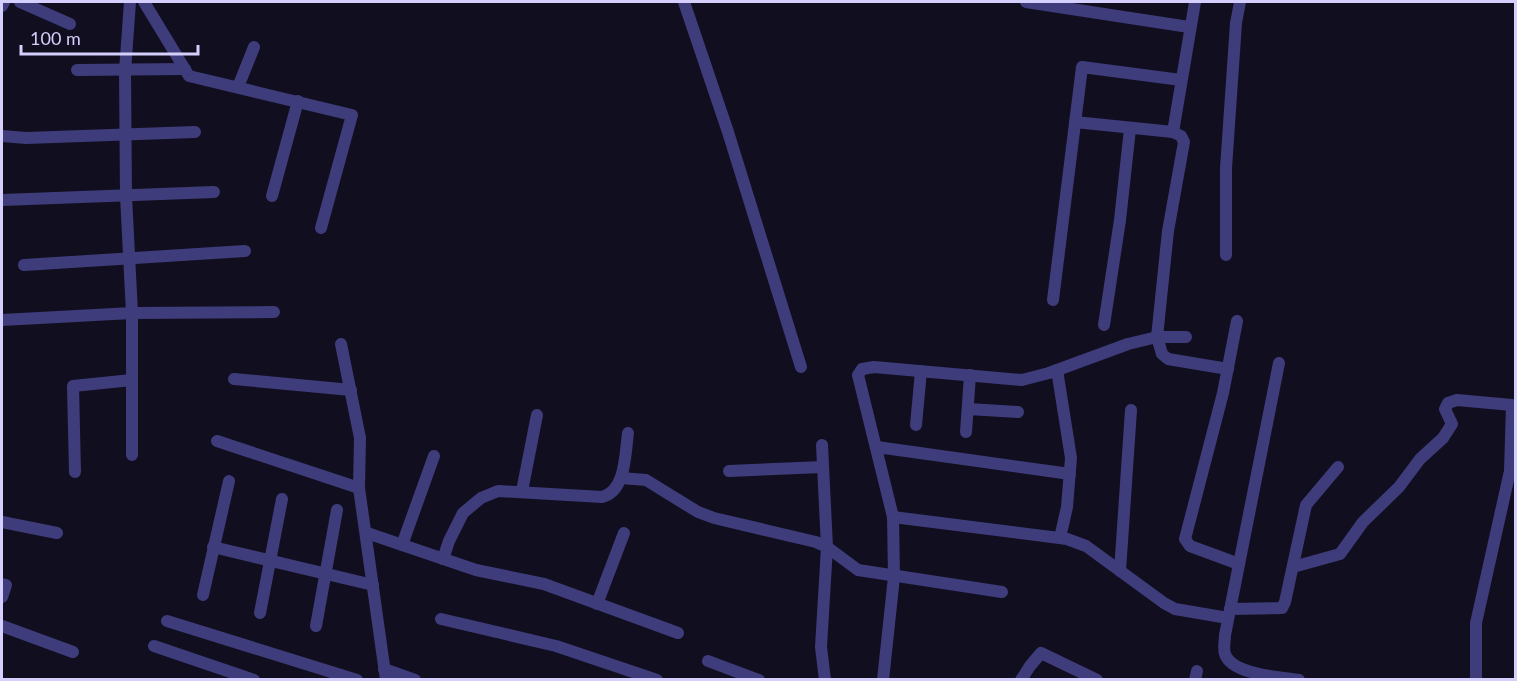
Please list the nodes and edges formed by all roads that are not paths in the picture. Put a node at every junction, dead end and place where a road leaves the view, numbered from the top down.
1 (4, 2) edge
2 (20, 2) edge
3 (130, 2) edge
4 (144, 2) edge
5 (684, 2) edge
6 (1026, 2) edge
7 (1195, 2) edge
8 (1240, 2) edge
9 (2, 6) edge
10 (70, 24) dead end
11 (1189, 27) junction
12 (254, 47) dead end
13 (185, 69) junction
14 (76, 70) dead end
15 (125, 70) junction
16 (1181, 80) junction
17 (238, 87) junction
18 (298, 100) junction
19 (1075, 122) junction
20 (1130, 129) junction
21 (195, 132) dead end
22 (1173, 132) junction
23 (125, 134) junction
24 (2, 136) edge
25 (214, 192) dead end
26 (126, 196) junction
27 (272, 196) dead end
28 (2, 200) edge
29 (321, 228) dead end
30 (245, 251) dead end
31 (1226, 255) dead end
32 (130, 258) junction
33 (24, 265) dead end
34 (1053, 300) dead end
35 (274, 312) dead end
36 (132, 313) junction
37 (2, 320) edge
38 (1238, 321) dead end
39 (1104, 325) dead end
40 (1157, 337) junction
41 (1186, 337) dead end
42 (341, 344) dead end
43 (1280, 363) dead end
44 (801, 367) dead end
45 (1228, 369) junction
46 (1057, 370) junction
47 (921, 371) junction
48 (970, 375) junction
49 (234, 379) dead end
50 (132, 380) junction
51 (351, 390) junction
52 (968, 409) junction
53 (1131, 410) dead end
54 (1018, 412) dead end
55 (537, 416) dead end
56 (916, 425) dead end
57 (966, 432) dead end
58 (628, 433) dead end
59 (217, 441) dead end
60 (822, 445) dead end
61 (877, 447) junction
62 (132, 455) dead end
63 (434, 456) dead end
64 (823, 467) junction
65 (1338, 467) dead end
66 (1513, 467) edge
67 (729, 471) dead end
68 (75, 472) dead end
69 (1070, 474) junction
70 (621, 478) junction
71 (229, 481) dead end
72 (359, 488) junction
73 (522, 491) junction
74 (282, 498) dead end
75 (337, 510) dead end
76 (894, 517) junction
77 (2, 522) edge
78 (57, 533) dead end
79 (367, 533) junction
80 (624, 533) dead end
81 (1060, 538) junction
82 (402, 545) junction
83 (213, 547) junction
84 (827, 547) junction
85 (443, 559) junction
86 (270, 560) junction
87 (1239, 564) junction
88 (1293, 567) junction
89 (1120, 571) junction
90 (326, 573) junction
91 (894, 577) junction
92 (2, 584) edge
93 (373, 585) junction
94 (1002, 591) dead end
95 (203, 595) dead end
96 (2, 597) edge
97 (597, 604) junction
98 (260, 613) dead end
99 (1229, 614) junction
100 (441, 619) dead end
101 (167, 621) dead end
102 (2, 626) edge
103 (316, 626) dead end
104 (678, 633) dead end
105 (154, 646) dead end
106 (73, 652) dead end
107 (708, 661) dead end
108 (385, 674) edge
109 (631, 675) edge
110 (1263, 677) edge
111 (254, 680) edge
112 (357, 680) edge
113 (415, 680) edge
114 (657, 680) edge
115 (759, 680) edge
116 (825, 680) edge
117 (884, 680) edge
118 (1021, 680) edge
119 (1097, 680) edge
120 (1299, 680) edge
121 (1476, 680) edge

1 - 9 street
2 - 10 street
3 - 15 street
4 - 13 street
5 - 44 street
6 - 11 street
7 - 11 street
8 - 31 street
11 - 16 street
12 - 17 street
13 - 15 street
13 - 17 street
14 - 15 street
15 - 23 street
16 - 19 street
16 - 22 street
17 - 18 street
18 - 27 street
18 - 29 street
19 - 20 street
19 - 34 street
20 - 22 street
20 - 39 street
21 - 23 street
22 - 40 street
23 - 24 street
23 - 26 street
25 - 26 street
26 - 28 street
26 - 32 street
30 - 32 street
32 - 33 street
32 - 36 street
35 - 36 street
36 - 37 street
36 - 50 street
38 - 45 street
40 - 41 street
40 - 45 street
40 - 46 street
42 - 51 street
43 - 87 street
45 - 87 street
46 - 48 street
46 - 69 street
47 - 48 street
47 - 56 street
47 - 61 street
48 - 52 street
49 - 51 street
50 - 62 street
50 - 68 street
51 - 72 street
52 - 54 street
52 - 57 street
53 - 89 street
55 - 73 street
58 - 70 street
59 - 72 street
60 - 64 street
61 - 69 street
61 - 76 street
63 - 82 street
64 - 67 street
64 - 84 street
65 - 88 street
66 - 88 street
66 - 121 street
69 - 81 street
70 - 73 street
70 - 84 street
71 - 83 street
72 - 79 street
73 - 85 street
74 - 86 street
75 - 90 street
76 - 81 street
76 - 91 street
77 - 78 street
79 - 82 street
79 - 93 street
80 - 97 street
81 - 89 street
82 - 85 street
83 - 86 street
83 - 95 street
84 - 91 street
84 - 116 street
85 - 97 street
86 - 90 street
86 - 98 street
87 - 99 street
88 - 99 street
89 - 99 street
90 - 93 street
90 - 103 street
91 - 94 street
91 - 117 street
92 - 96 street
93 - 108 street
97 - 104 street
99 - 110 street
100 - 109 street
101 - 112 street
102 - 106 street
105 - 111 street
107 - 115 street
108 - 113 street
109 - 114 street
110 - 120 street
118 - 119 street

